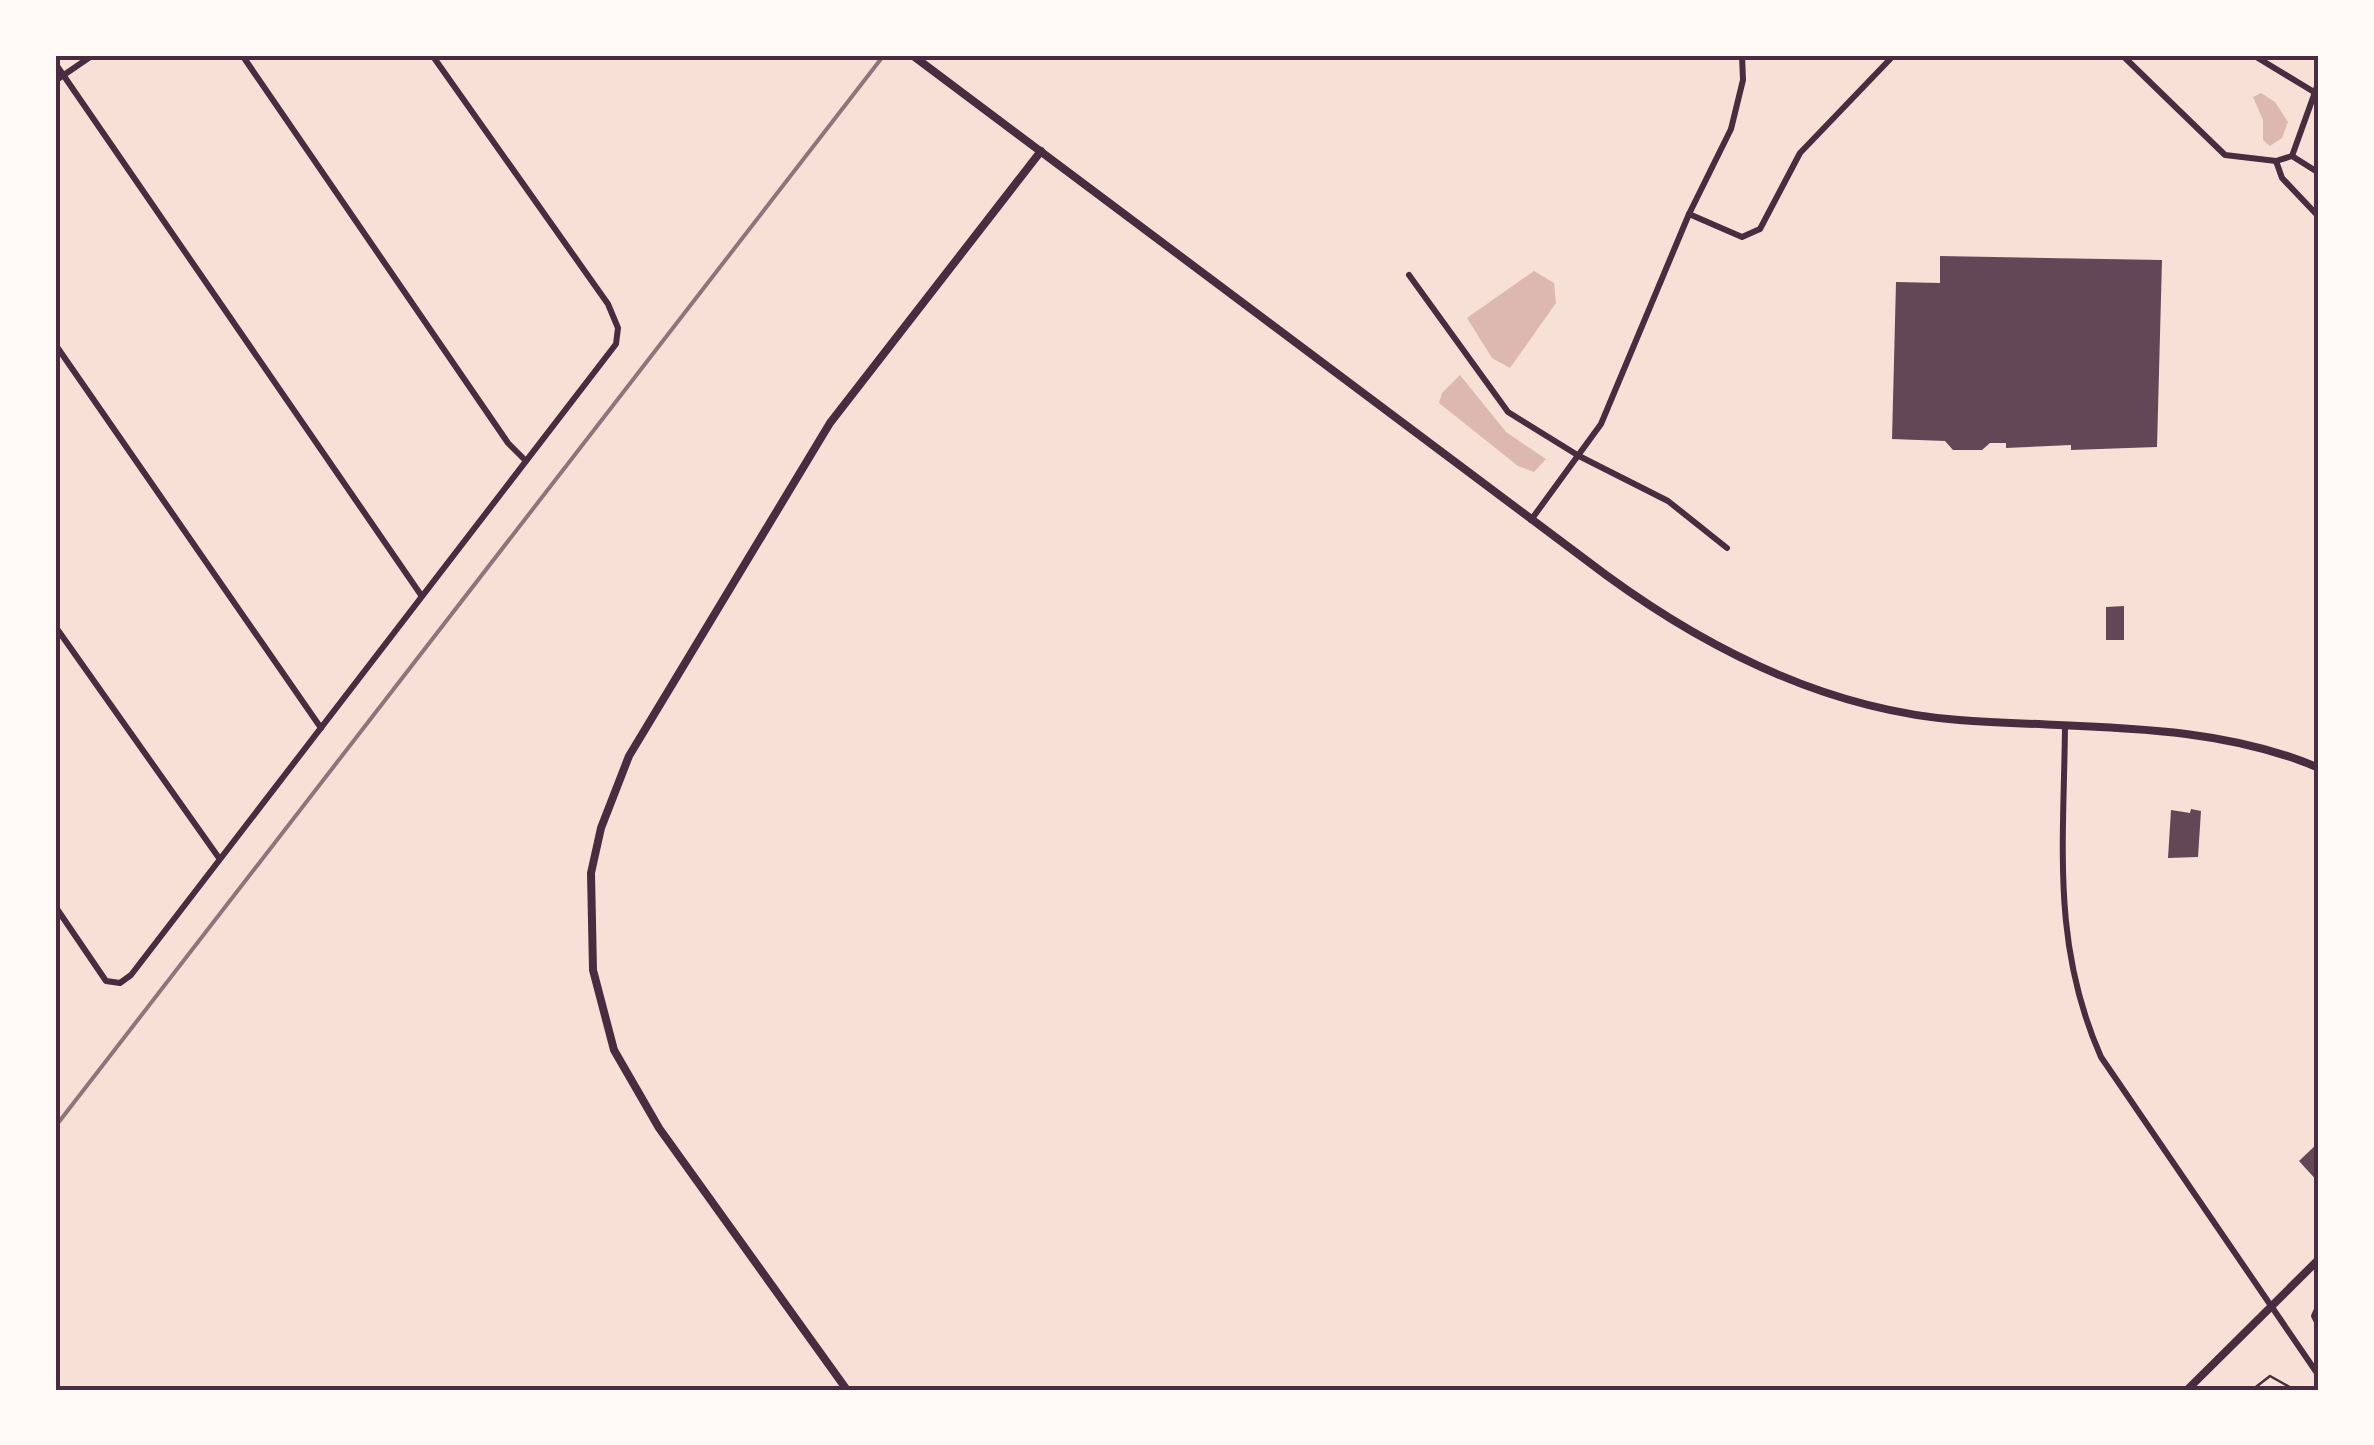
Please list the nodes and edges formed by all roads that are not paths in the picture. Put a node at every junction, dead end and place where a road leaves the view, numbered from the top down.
1 (93, 55) edge
2 (242, 55) edge
3 (432, 55) edge
4 (912, 55) edge
5 (1742, 55) edge
6 (1894, 55) edge
7 (2122, 55) edge
8 (2253, 55) edge
9 (55, 63) edge
10 (64, 76) junction
11 (55, 81) edge
12 (2319, 81) edge
13 (2317, 94) edge
14 (1041, 151) junction
15 (2292, 156) junction
16 (2276, 161) junction
17 (2319, 174) edge
18 (1688, 214) junction
19 (2319, 217) edge
20 (1410, 275) dead end
21 (55, 344) edge
22 (1579, 456) junction
23 (526, 461) junction
24 (1531, 520) junction
25 (1727, 548) dead end
26 (421, 596) junction
27 (55, 626) edge
28 (2065, 725) junction
29 (321, 728) junction
30 (2319, 768) edge
31 (219, 858) junction
32 (55, 906) edge
33 (2319, 1259) edge
34 (2271, 1305) junction
35 (2319, 1305) edge
36 (2319, 1326) edge
37 (2319, 1376) edge
38 (846, 1390) edge
39 (2187, 1390) edge
40 (2252, 1390) edge
41 (2295, 1390) edge

1 - 10 street
2 - 23 street
3 - 23 street
4 - 14 main road
5 - 18 street
6 - 18 street
7 - 16 street
8 - 13 street
9 - 10 street
10 - 11 street
10 - 26 street
12 - 13 street
13 - 15 street
14 - 24 main road
14 - 38 main road
15 - 16 street
15 - 17 street
16 - 19 street
18 - 22 street
20 - 22 street
21 - 29 street
22 - 24 street
22 - 25 street
23 - 26 street
24 - 28 main road
26 - 29 street
27 - 31 street
28 - 30 main road
28 - 34 street
29 - 31 street
31 - 32 street
33 - 34 main road
34 - 37 street
34 - 39 main road
35 - 36 street
40 - 41 lane

